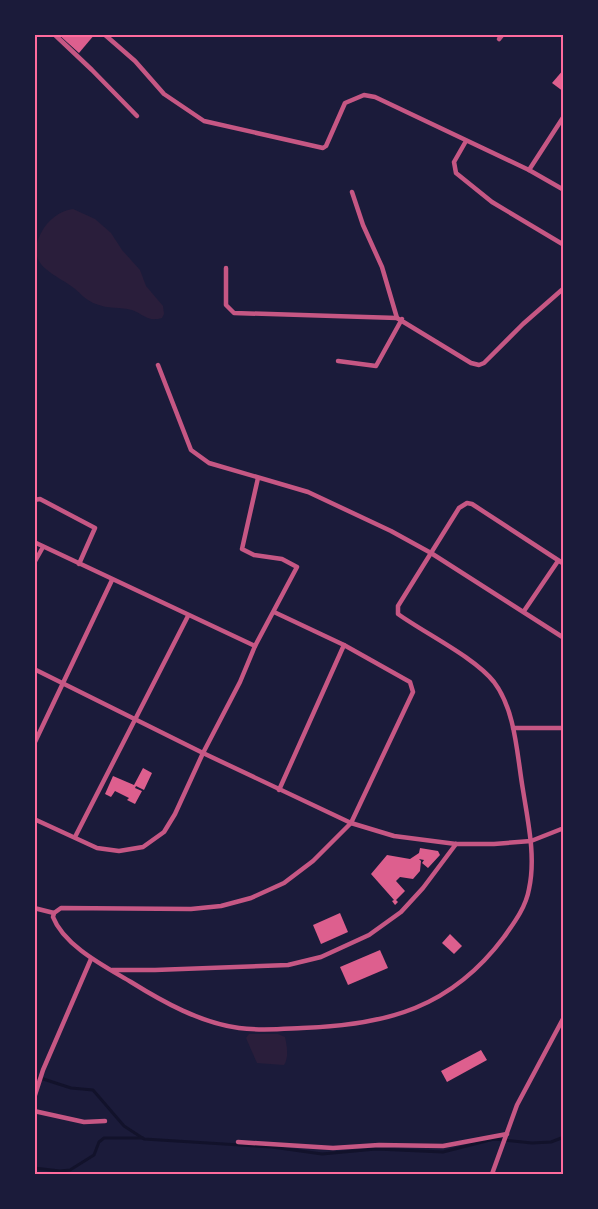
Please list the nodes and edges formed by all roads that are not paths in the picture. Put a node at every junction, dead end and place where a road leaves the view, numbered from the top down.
1 (54, 34) edge
2 (104, 34) edge
3 (137, 116) dead end
4 (564, 116) edge
5 (466, 141) junction
6 (529, 170) junction
7 (564, 190) edge
8 (352, 192) dead end
9 (564, 246) edge
10 (226, 268) dead end
11 (564, 288) edge
12 (399, 319) junction
13 (338, 361) dead end
14 (158, 365) dead end
15 (258, 478) junction
16 (34, 500) edge
17 (34, 542) edge
18 (43, 547) junction
19 (431, 554) junction
20 (561, 562) edge
21 (34, 563) edge
22 (80, 564) junction
23 (112, 580) junction
24 (524, 611) junction
25 (274, 612) junction
26 (188, 616) junction
27 (564, 638) edge
28 (344, 645) junction
29 (255, 646) junction
30 (34, 669) edge
31 (63, 684) junction
32 (136, 719) junction
33 (513, 728) junction
34 (564, 728) edge
35 (34, 744) edge
36 (203, 753) junction
37 (279, 789) junction
38 (34, 819) edge
39 (351, 823) junction
40 (564, 828) edge
41 (75, 837) junction
42 (531, 841) junction
43 (456, 844) junction
44 (34, 908) edge
45 (54, 913) junction
46 (91, 959) junction
47 (111, 970) junction
48 (564, 1017) edge
49 (34, 1069) edge
50 (42, 1073) junction
51 (34, 1098) edge
52 (34, 1111) edge
53 (105, 1120) dead end
54 (507, 1134) junction
55 (238, 1142) dead end
56 (492, 1174) edge

1 - 3 street
2 - 5 street
4 - 6 street
5 - 6 street
5 - 9 street
6 - 7 street
8 - 12 street
10 - 12 street
11 - 12 street
12 - 13 street
14 - 15 street
15 - 19 street
15 - 25 street
16 - 22 street
17 - 18 street
18 - 21 street
18 - 22 street
19 - 20 street
19 - 24 street
19 - 33 street
20 - 24 street
22 - 23 street
23 - 26 street
23 - 31 street
24 - 27 street
25 - 28 street
25 - 29 street
26 - 29 street
26 - 32 street
28 - 37 street
28 - 39 street
29 - 36 street
30 - 31 street
31 - 32 street
31 - 35 street
32 - 36 street
32 - 41 street
33 - 34 street
33 - 42 street
36 - 37 street
36 - 41 street
37 - 39 street
38 - 41 street
39 - 43 street
39 - 45 street
40 - 42 street
42 - 43 street
42 - 47 street
43 - 47 street
44 - 45 street
45 - 46 street
46 - 47 street
46 - 50 street
48 - 54 street
49 - 50 street
50 - 51 street
52 - 53 street
54 - 55 street
54 - 56 street

